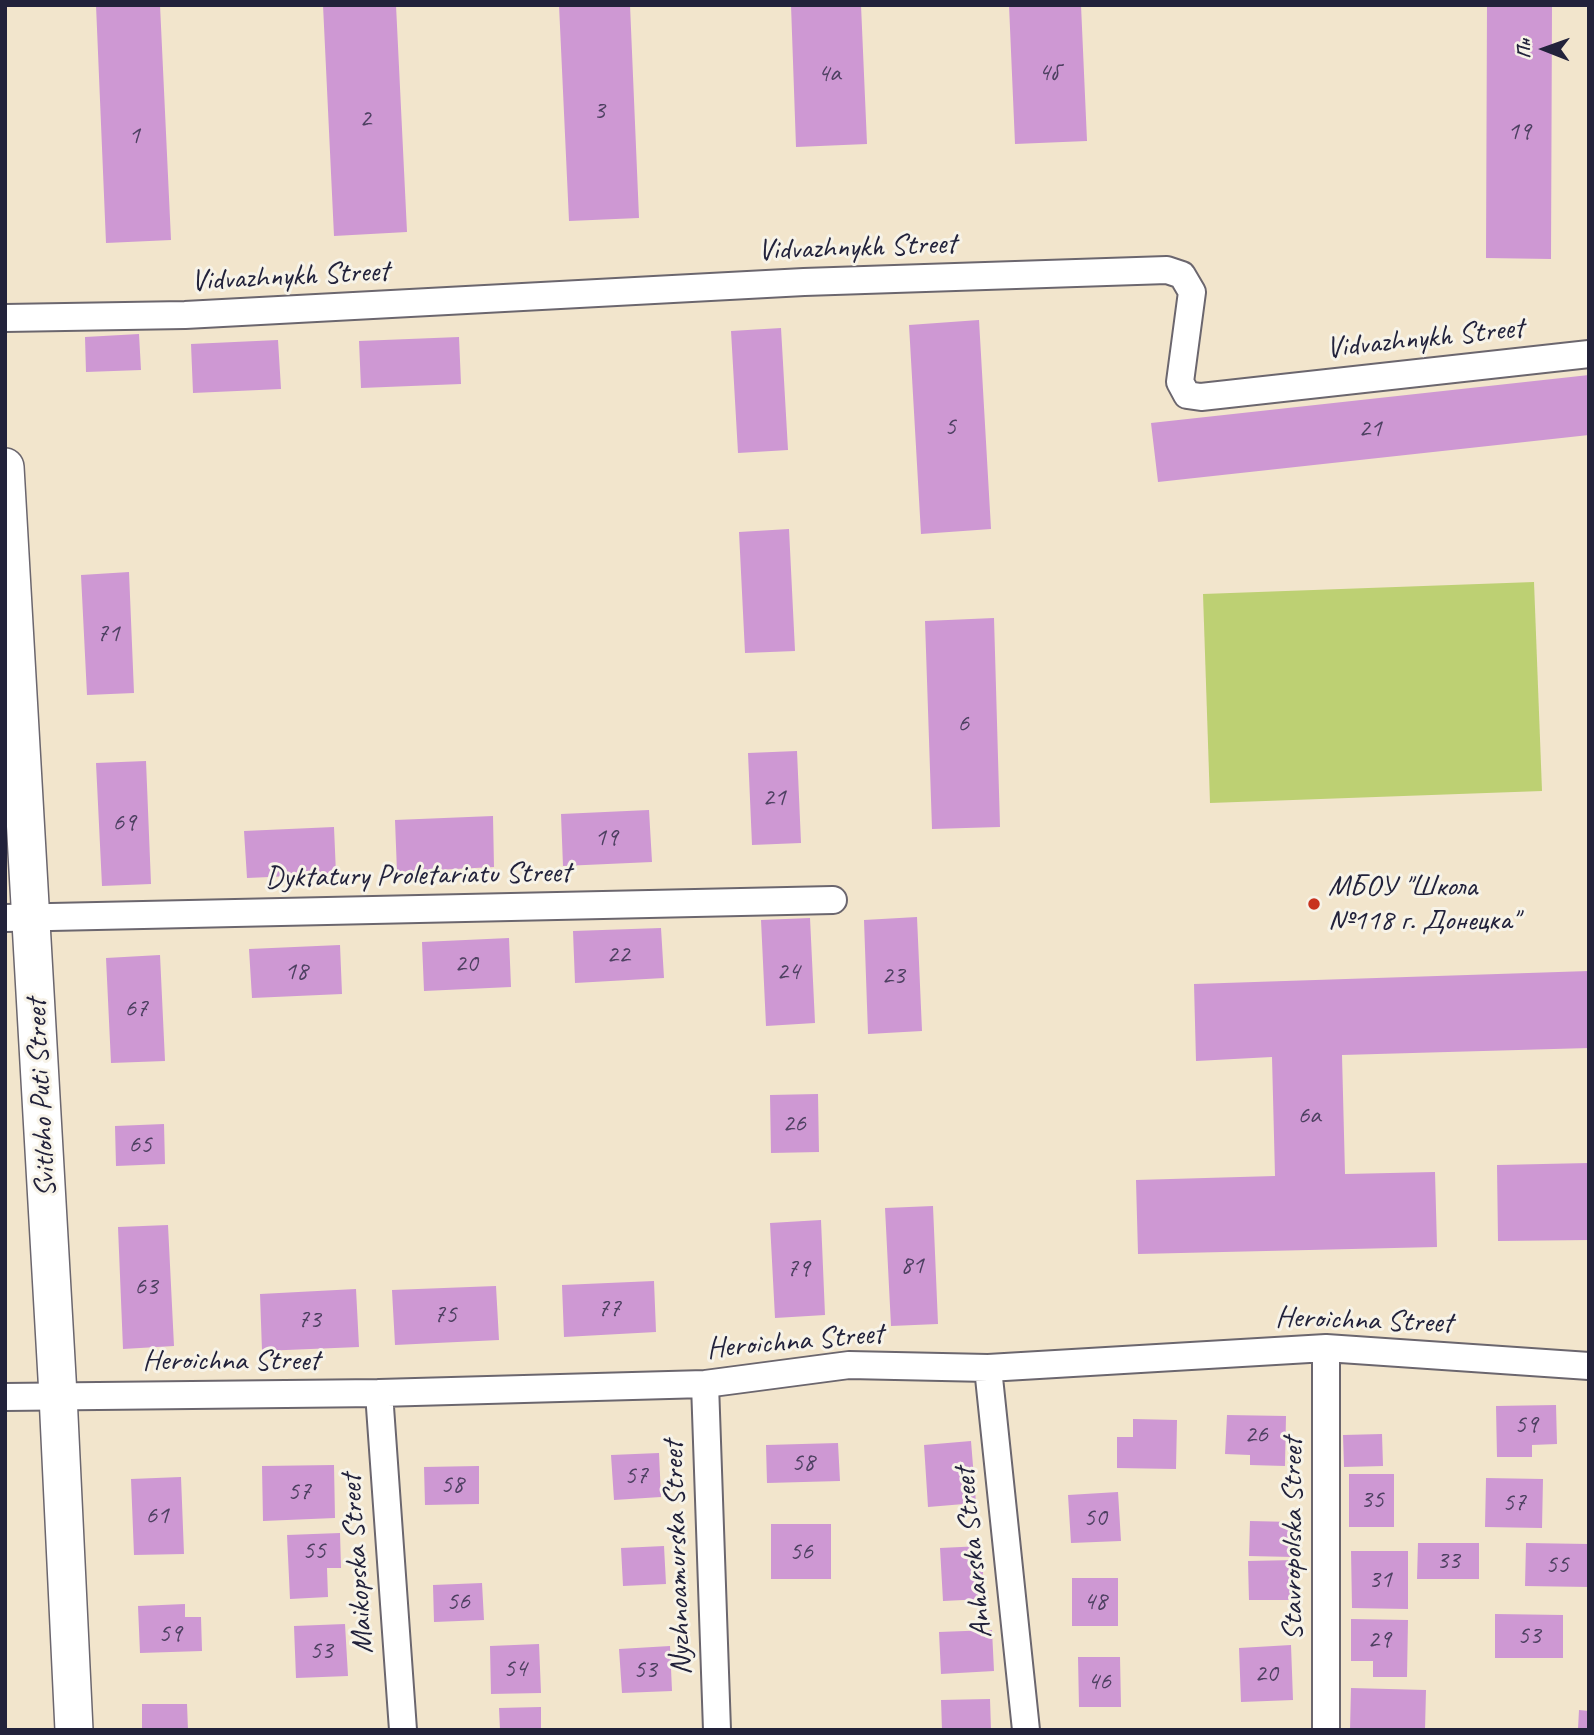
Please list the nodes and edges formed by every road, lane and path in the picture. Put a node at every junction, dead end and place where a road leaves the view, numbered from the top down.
1 (5, 318) edge
2 (1589, 354) edge
3 (5, 467) edge
4 (833, 900) dead end
5 (18, 918) edge
6 (1326, 1348) junction
7 (1589, 1366) edge
8 (988, 1368) junction
9 (705, 1384) junction
10 (379, 1393) junction
11 (58, 1395) junction
12 (5, 1397) edge
13 (74, 1730) edge
14 (403, 1730) edge
15 (716, 1730) edge
16 (1026, 1730) edge
17 (1326, 1730) edge

1 - 2 street, Vidvazhnykh Street
3 - 5 main road, Svitloho Puti Street
4 - 5 street, Dyktatury Proletariatu Street
5 - 11 main road, Svitloho Puti Street
6 - 7 street, Heroichna Street
6 - 8 street, Heroichna Street
6 - 17 street, Stavropolska Street
8 - 9 street, Heroichna Street
8 - 16 street, Anharska Street
9 - 10 street, Heroichna Street
9 - 15 street, Nyzhnoamurska Street
10 - 11 street, Heroichna Street
10 - 14 street, Maikopska Street
11 - 12 street, Heroichna Street
11 - 13 main road, Svitloho Puti Street

